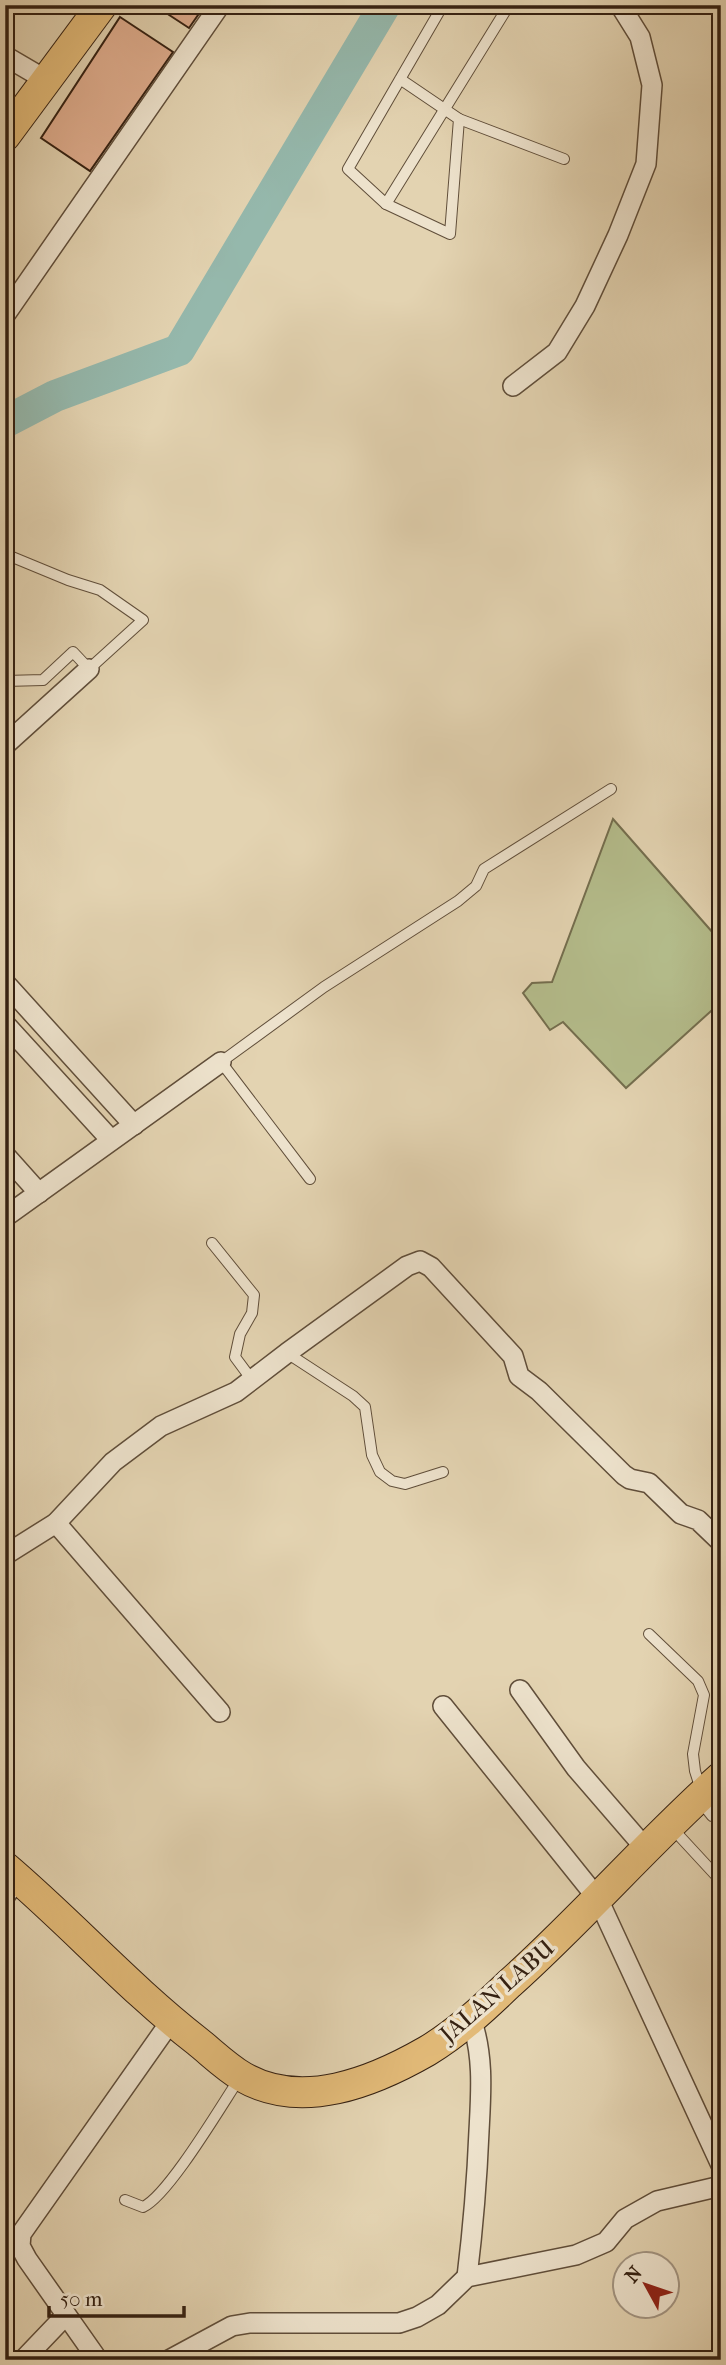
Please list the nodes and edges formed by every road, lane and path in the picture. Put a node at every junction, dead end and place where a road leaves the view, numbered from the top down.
1 (102, 5) edge
2 (220, 5) edge
3 (443, 5) edge
4 (509, 5) edge
5 (620, 5) edge
6 (5, 56) edge
7 (401, 79) junction
8 (46, 80) junction
9 (444, 110) junction
10 (459, 119) junction
11 (5, 136) edge
12 (564, 159) dead end
13 (386, 204) junction
14 (5, 316) edge
15 (513, 386) dead end
16 (5, 554) edge
17 (89, 669) junction
18 (5, 681) edge
19 (6, 745) edge
20 (611, 789) dead end
21 (5, 983) edge
22 (5, 1024) edge
23 (221, 1062) junction
24 (134, 1125) junction
25 (111, 1140) junction
26 (5, 1155) edge
27 (310, 1180) dead end
28 (39, 1193) junction
29 (5, 1217) edge
30 (212, 1244) dead end
31 (287, 1353) junction
32 (252, 1380) junction
33 (443, 1472) dead end
34 (56, 1522) junction
35 (721, 1542) edge
36 (5, 1555) edge
37 (649, 1634) dead end
38 (520, 1690) dead end
39 (443, 1706) dead end
40 (220, 1713) dead end
41 (715, 1795) edge
42 (669, 1825) junction
43 (646, 1849) junction
44 (10, 1880) edge
45 (721, 1881) edge
46 (598, 1899) junction
47 (471, 2019) junction
48 (171, 2021) junction
49 (241, 2076) junction
50 (721, 2165) edge
51 (721, 2186) edge
52 (125, 2200) dead end
53 (467, 2277) junction
54 (66, 2315) junction
55 (23, 2360) edge
56 (98, 2360) edge
57 (169, 2360) edge

1 - 8 main road
2 - 14 street
3 - 7 lane
4 - 9 lane
5 - 15 street
6 - 8 street
7 - 9 lane
7 - 13 lane
8 - 11 main road
9 - 10 lane
9 - 13 lane
10 - 12 lane
10 - 13 lane
16 - 17 lane
17 - 18 lane
17 - 19 street
20 - 23 lane
21 - 24 street
22 - 25 street
23 - 24 street
23 - 27 lane
24 - 25 street
25 - 28 street
26 - 28 street
28 - 29 street
30 - 32 lane
31 - 32 street
31 - 33 lane
31 - 35 street
32 - 34 street
34 - 36 street
34 - 40 street
37 - 41 lane
38 - 43 street
39 - 46 street
41 - 42 main road, JALAN LABU
42 - 43 main road, JALAN LABU
42 - 45 lane
43 - 46 main road, JALAN LABU
44 - 48 main road, JALAN LABU
46 - 47 main road, JALAN LABU
46 - 50 street
47 - 49 main road, JALAN LABU
47 - 53 street
48 - 49 main road, JALAN LABU
48 - 54 street
49 - 52 lane
51 - 53 street
53 - 57 street
54 - 55 street
54 - 56 street

